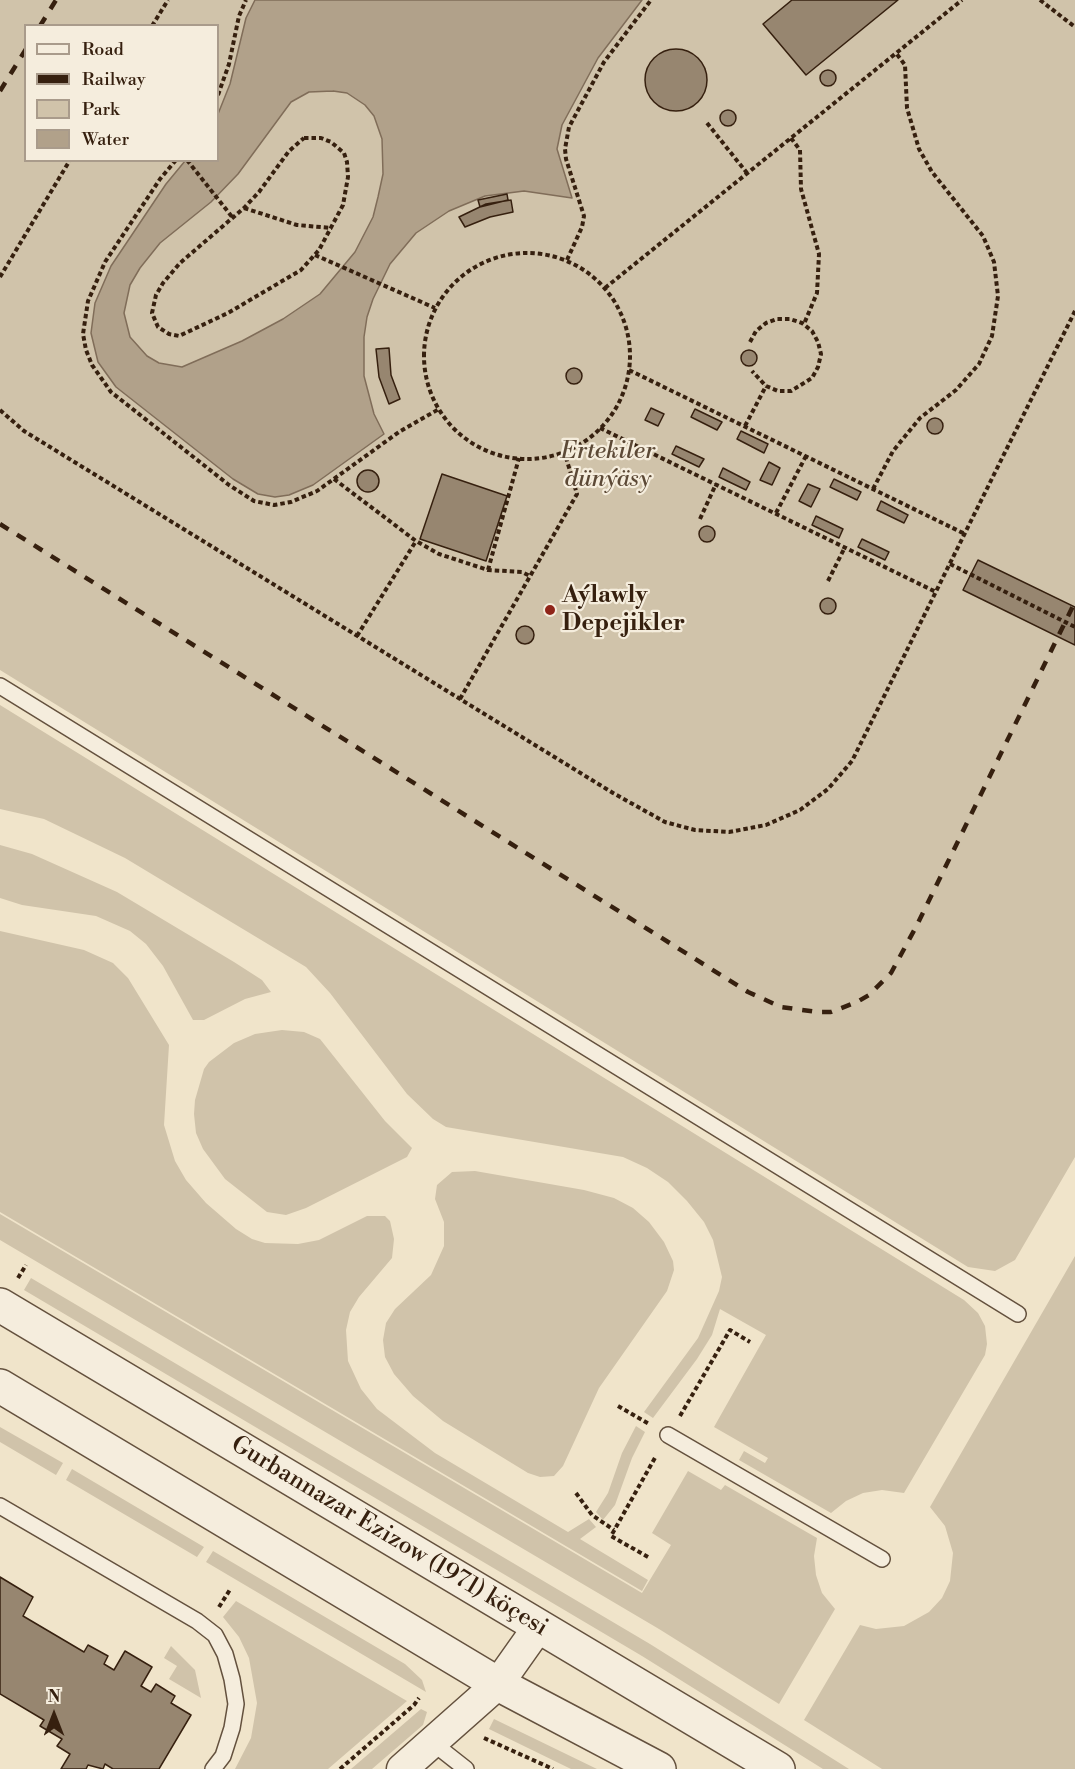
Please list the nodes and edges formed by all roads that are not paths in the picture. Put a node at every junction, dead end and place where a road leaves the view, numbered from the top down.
1 (0, 686) edge
2 (7, 1294) edge
3 (1018, 1314) dead end
4 (0, 1386) edge
5 (668, 1435) road end
6 (0, 1506) edge
7 (882, 1558) dead end
8 (539, 1626) junction
9 (498, 1684) junction
10 (433, 1743) junction
11 (213, 1769) edge
12 (402, 1769) edge
13 (466, 1769) edge
14 (659, 1769) edge
15 (778, 1769) edge

1 - 3 lane
2 - 8 street, Gurbannazar Ezizow (1971) köçesi
4 - 9 street
5 - 7 lane
6 - 11 lane
8 - 9 street
8 - 15 street, Gurbannazar Ezizow (1971) köçesi
9 - 10 street
9 - 14 street
10 - 12 street
10 - 13 lane

